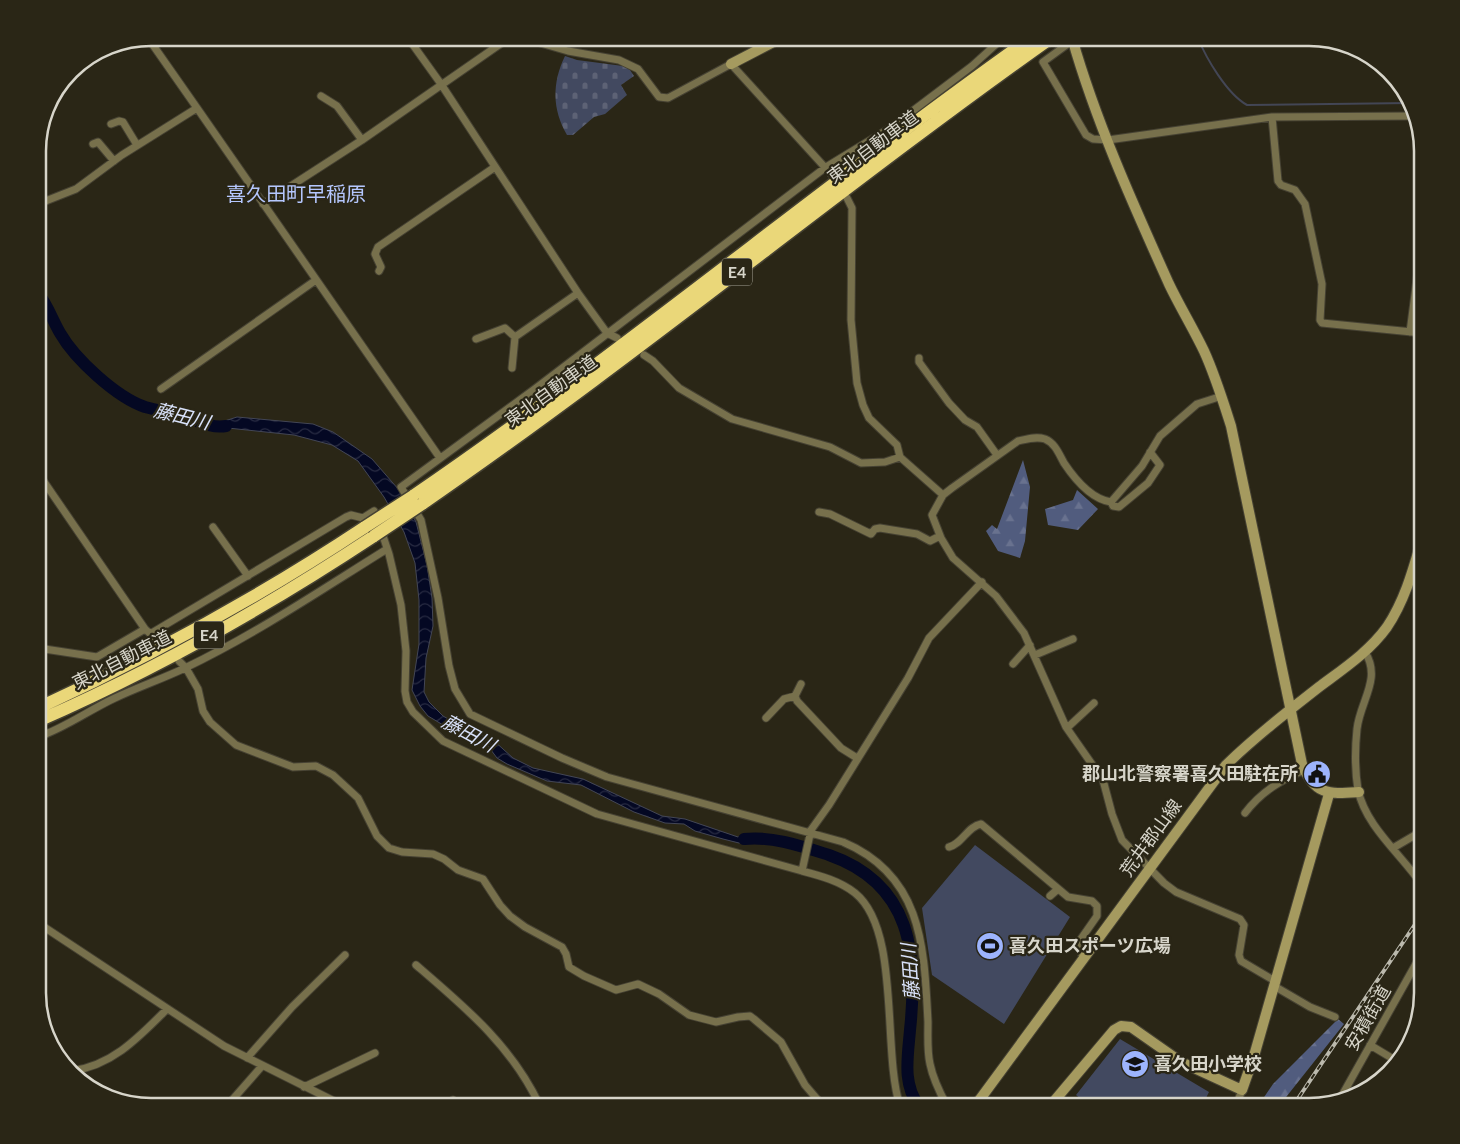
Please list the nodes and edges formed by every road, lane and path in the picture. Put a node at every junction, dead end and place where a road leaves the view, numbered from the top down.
1 (154, 46) edge
2 (414, 46) edge
3 (497, 46) edge
4 (551, 46) edge
5 (766, 46) edge
6 (994, 46) edge
7 (1020, 46) edge
8 (1040, 46) edge
9 (1064, 46) edge
10 (1077, 46) edge
11 (731, 64) junction
12 (441, 84) junction
13 (321, 96) dead end
14 (197, 108) junction
15 (1407, 116) edge
16 (1272, 117) junction
17 (111, 124) dead end
18 (362, 140) junction
19 (1108, 140) junction
20 (93, 144) dead end
21 (137, 145) junction
22 (114, 161) junction
23 (495, 166) junction
24 (826, 167) junction
25 (831, 174) dead end
26 (847, 198) dead end
27 (46, 201) edge
28 (263, 204) junction
29 (379, 271) dead end
30 (316, 280) junction
31 (578, 293) junction
32 (1414, 302) edge
33 (1410, 332) junction
34 (1414, 332) edge
35 (607, 333) junction
36 (515, 337) junction
37 (617, 338) dead end
38 (476, 339) dead end
39 (644, 355) dead end
40 (919, 358) dead end
41 (512, 368) dead end
42 (161, 389) dead end
43 (1222, 396) junction
44 (1150, 452) junction
45 (997, 455) junction
46 (900, 457) junction
47 (440, 458) junction
48 (46, 485) edge
49 (943, 495) junction
50 (417, 500) junction
51 (1111, 502) junction
52 (819, 512) dead end
53 (213, 527) dead end
54 (369, 531) junction
55 (940, 536) junction
56 (387, 549) junction
57 (1414, 562) edge
58 (248, 576) junction
59 (982, 582) junction
60 (147, 631) junction
61 (1073, 639) dead end
62 (156, 640) dead end
63 (1030, 645) junction
64 (46, 649) edge
65 (1365, 652) junction
66 (1035, 655) junction
67 (179, 661) dead end
68 (1013, 664) dead end
69 (186, 668) junction
70 (801, 684) dead end
71 (795, 696) junction
72 (1094, 703) dead end
73 (46, 704) edge
74 (1291, 709) junction
75 (46, 717) edge
76 (766, 718) dead end
77 (1067, 728) junction
78 (46, 734) edge
79 (857, 758) junction
80 (1304, 770) junction
81 (1359, 792) junction
82 (1329, 794) junction
83 (1245, 814) dead end
84 (810, 834) junction
85 (1414, 836) edge
86 (949, 847) dead end
87 (1393, 848) junction
88 (1150, 867) junction
89 (803, 868) junction
90 (1414, 875) edge
91 (1058, 889) junction
92 (1050, 896) dead end
93 (46, 928) edge
94 (345, 956) dead end
95 (1084, 957) junction
96 (416, 965) dead end
97 (1414, 967) edge
98 (1275, 983) junction
99 (166, 1009) junction
100 (1335, 1017) dead end
101 (1370, 1045) junction
102 (375, 1053) dead end
103 (247, 1058) junction
104 (1391, 1059) edge
105 (262, 1066) junction
106 (80, 1070) edge
107 (304, 1087) junction
108 (1242, 1090) junction
109 (1344, 1091) edge
110 (234, 1098) edge
111 (327, 1098) edge
112 (536, 1098) edge
113 (816, 1098) edge
114 (899, 1098) edge
115 (944, 1098) edge
116 (983, 1098) edge
117 (1057, 1098) edge
118 (1239, 1098) edge

1 - 14 street
2 - 12 street
3 - 12 street
4 - 11 street
5 - 11 street
6 - 24 street
7 - 50 highway, 東北自動車道 / E4
8 - 50 highway, 東北自動車道 / E4
9 - 19 street
10 - 19 street
11 - 24 street
12 - 18 street
12 - 23 street
13 - 18 street
14 - 21 street
14 - 28 street
15 - 16 street
16 - 19 street
16 - 33 street
17 - 21 street
18 - 28 street
19 - 43 street
20 - 22 street
21 - 22 street
22 - 27 street
23 - 29 street
23 - 31 street
24 - 25 street
24 - 35 street
26 - 46 street
28 - 30 street
30 - 42 street
30 - 47 street
31 - 35 street
31 - 36 street
32 - 33 street
33 - 34 street
35 - 37 street
35 - 47 street
36 - 38 street
36 - 41 street
39 - 46 street
40 - 45 street
43 - 44 street
43 - 74 street
44 - 51 street
44 - 51 street
45 - 49 street
45 - 51 street
46 - 49 street
47 - 84 street
48 - 60 street
49 - 55 street
50 - 54 highway, 東北自動車道 / E4, bridge
52 - 55 street
53 - 58 street
54 - 73 highway, 東北自動車道 / E4
54 - 75 highway, 東北自動車道 / E4
55 - 59 street
56 - 58 street
56 - 69 street
56 - 89 street
57 - 65 street, 荒井郡山線
58 - 60 street
59 - 63 street
59 - 79 street
60 - 62 street
60 - 64 street
61 - 66 street
63 - 66 street
63 - 68 street
65 - 74 street, 荒井郡山線
65 - 81 street
66 - 77 street
67 - 69 street
69 - 78 street
69 - 113 street
70 - 71 street
71 - 76 street
71 - 79 street
72 - 77 street
74 - 80 street
74 - 88 street, 荒井郡山線
77 - 88 street
79 - 84 street
80 - 82 street
80 - 83 street
81 - 82 street
81 - 87 street
82 - 98 street
84 - 89 street
84 - 115 street
85 - 87 street
86 - 91 street
87 - 90 street
88 - 95 street, 荒井郡山線
88 - 98 street
89 - 114 street
91 - 92 street
91 - 95 street
93 - 99 street
94 - 103 street
95 - 116 street, 荒井郡山線
96 - 112 street
97 - 101 street, 安積街道
98 - 100 street
98 - 108 street
99 - 103 street
99 - 106 street
101 - 104 street
101 - 109 street, 安積街道
102 - 107 street
103 - 105 street
105 - 107 street
105 - 110 street
107 - 111 street
108 - 117 street
108 - 118 street

